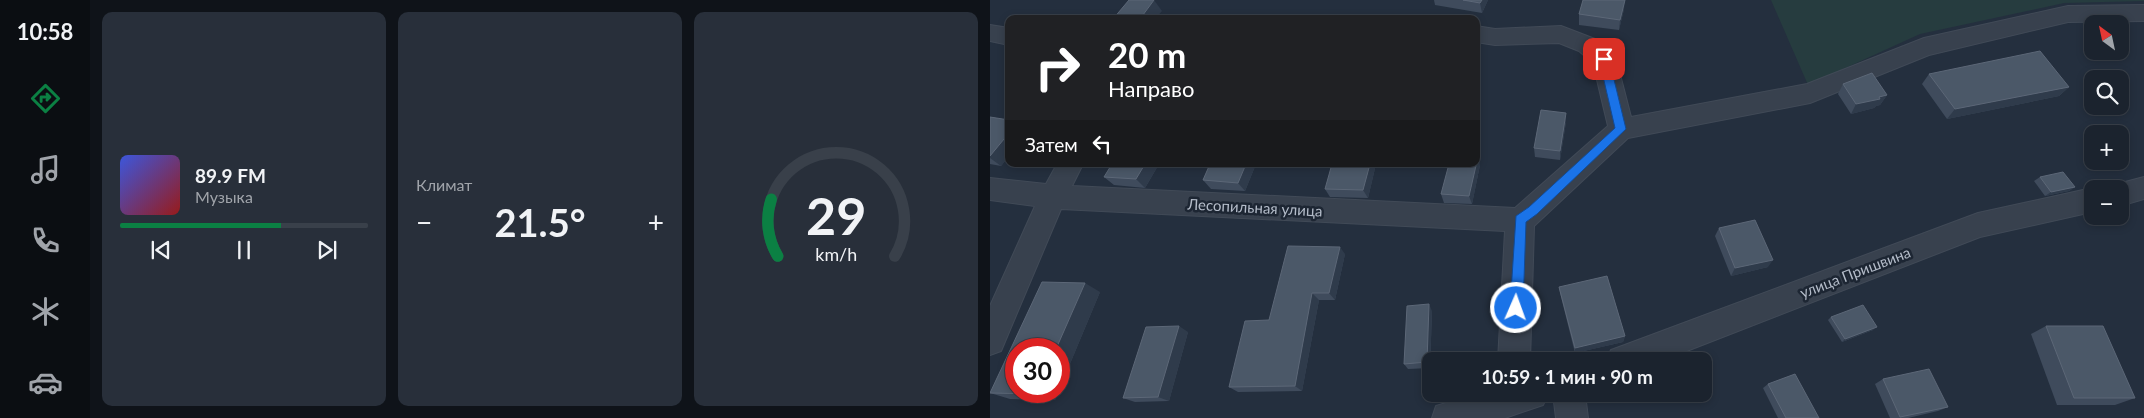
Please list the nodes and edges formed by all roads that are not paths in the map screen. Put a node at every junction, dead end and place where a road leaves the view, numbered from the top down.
1 (2144, 13) edge
2 (990, 33) edge
3 (1480, 35) edge
4 (1005, 36) edge
5 (1621, 129) junction
6 (1068, 167) edge
7 (990, 188) edge
8 (2144, 188) edge
9 (2129, 192) edge
10 (1053, 197) junction
11 (2084, 202) edge
12 (1520, 220) junction
13 (990, 340) edge
14 (1514, 352) edge
15 (1646, 352) edge
16 (1500, 402) edge
17 (1570, 402) edge
18 (1448, 418) edge
19 (1572, 418) edge

1 - 5 street
2 - 4 street
3 - 5 street
5 - 12 street
6 - 10 street
7 - 10 street, Лесопильная улица
8 - 9 street
10 - 12 street, Лесопильная улица
10 - 13 street
11 - 15 street, улица Пришвина
12 - 14 street
16 - 18 street
17 - 19 street

